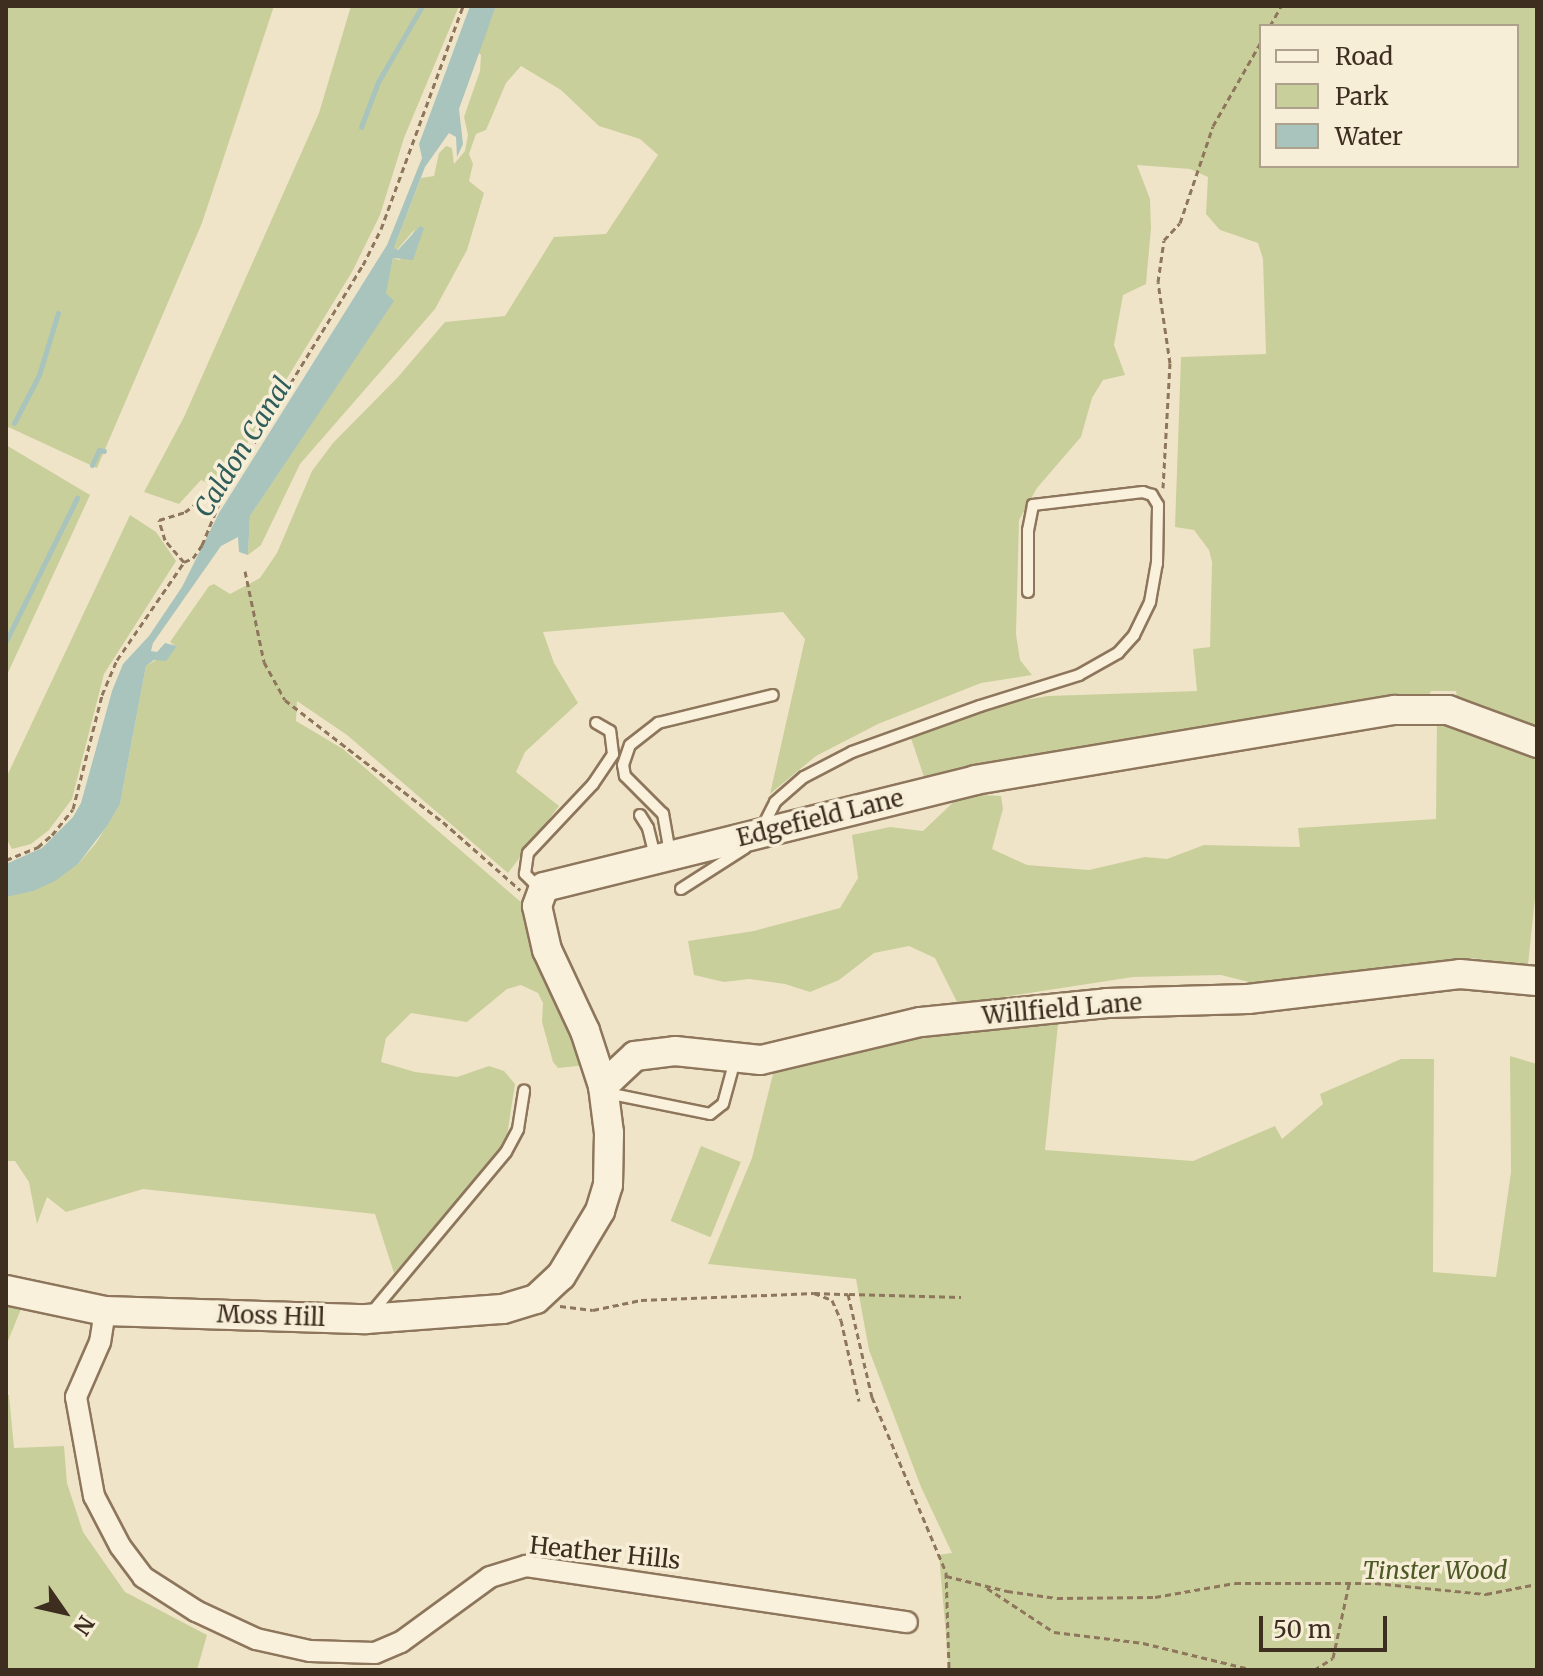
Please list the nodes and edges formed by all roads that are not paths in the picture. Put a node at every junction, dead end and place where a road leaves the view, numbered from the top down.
1 (1028, 592) dead end
2 (773, 695) dead end
3 (596, 723) dead end
4 (1537, 743) edge
5 (640, 815) dead end
6 (760, 833) junction
7 (663, 857) junction
8 (681, 889) dead end
9 (540, 898) junction
10 (1537, 981) edge
11 (735, 1058) junction
12 (604, 1089) junction
13 (524, 1090) dead end
14 (6, 1290) edge
15 (105, 1311) junction
16 (366, 1319) junction
17 (907, 1622) dead end

1 - 6 lane
2 - 7 lane
3 - 9 lane
4 - 6 street, Edgefield Lane
5 - 7 lane
6 - 7 street, Edgefield Lane
6 - 8 lane
7 - 9 street, Edgefield Lane
9 - 12 street
10 - 11 street, Willfield Lane
11 - 12 street, Willfield Lane
11 - 12 lane
12 - 16 street, Moss Hill
13 - 16 lane
14 - 15 street, Moss Hill
15 - 16 street, Moss Hill
15 - 17 street, Heather Hills

